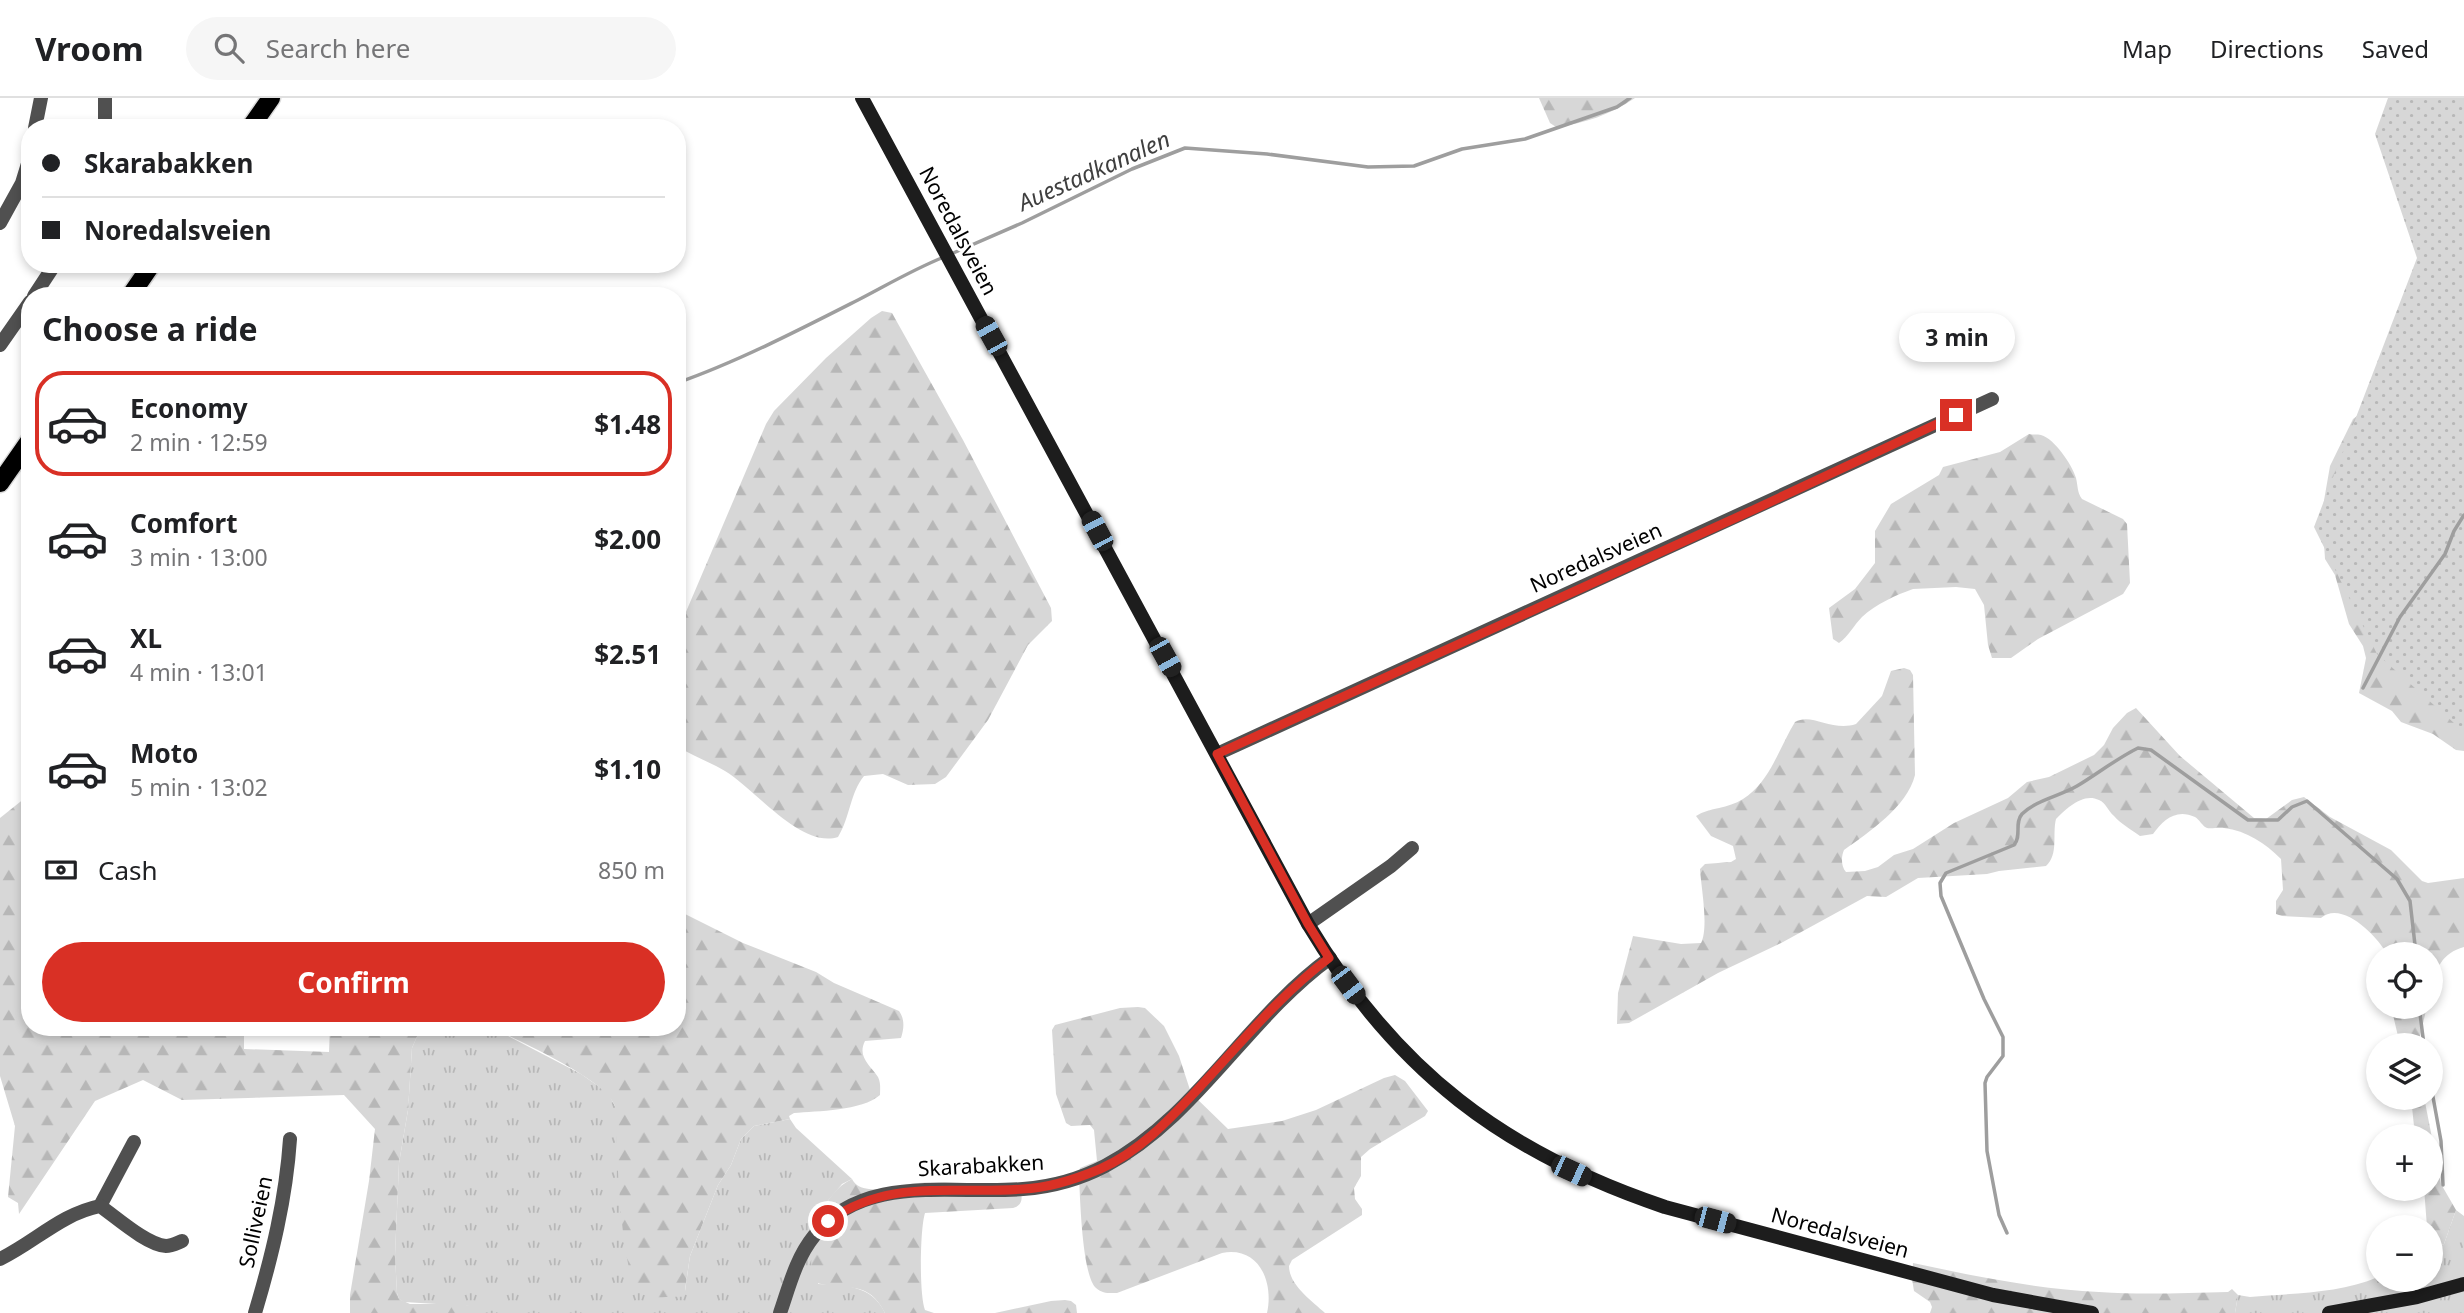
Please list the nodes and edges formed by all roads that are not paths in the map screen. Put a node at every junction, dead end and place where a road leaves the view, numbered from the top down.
1 (41, 98) edge
2 (105, 98) edge
3 (271, 98) edge
4 (862, 98) edge
5 (37, 119) edge
6 (105, 119) edge
7 (256, 119) edge
8 (21, 185) edge
9 (0, 223) edge
10 (21, 315) edge
11 (0, 345) edge
12 (1992, 399) dead end
13 (21, 453) edge
14 (0, 483) edge
15 (1217, 754) junction
16 (1412, 848) dead end
17 (1308, 924) junction
18 (1329, 958) junction
19 (290, 1139) dead end
20 (134, 1142) dead end
21 (100, 1206) junction
22 (182, 1241) dead end
23 (0, 1259) edge
24 (2464, 1284) edge
25 (255, 1313) edge
26 (780, 1313) edge
27 (2092, 1313) edge
28 (2329, 1313) edge

1 - 5 street
2 - 6 street
3 - 7 main road
4 - 15 main road, Noredalsveien
8 - 9 street
10 - 11 street
12 - 15 street, Noredalsveien
13 - 14 main road
15 - 17 main road, Noredalsveien
16 - 17 street
17 - 18 main road, Noredalsveien
18 - 26 street, Skarabakken
18 - 27 main road, Noredalsveien
19 - 25 street, Solliveien
20 - 21 street
21 - 22 street
21 - 23 street
24 - 28 main road

